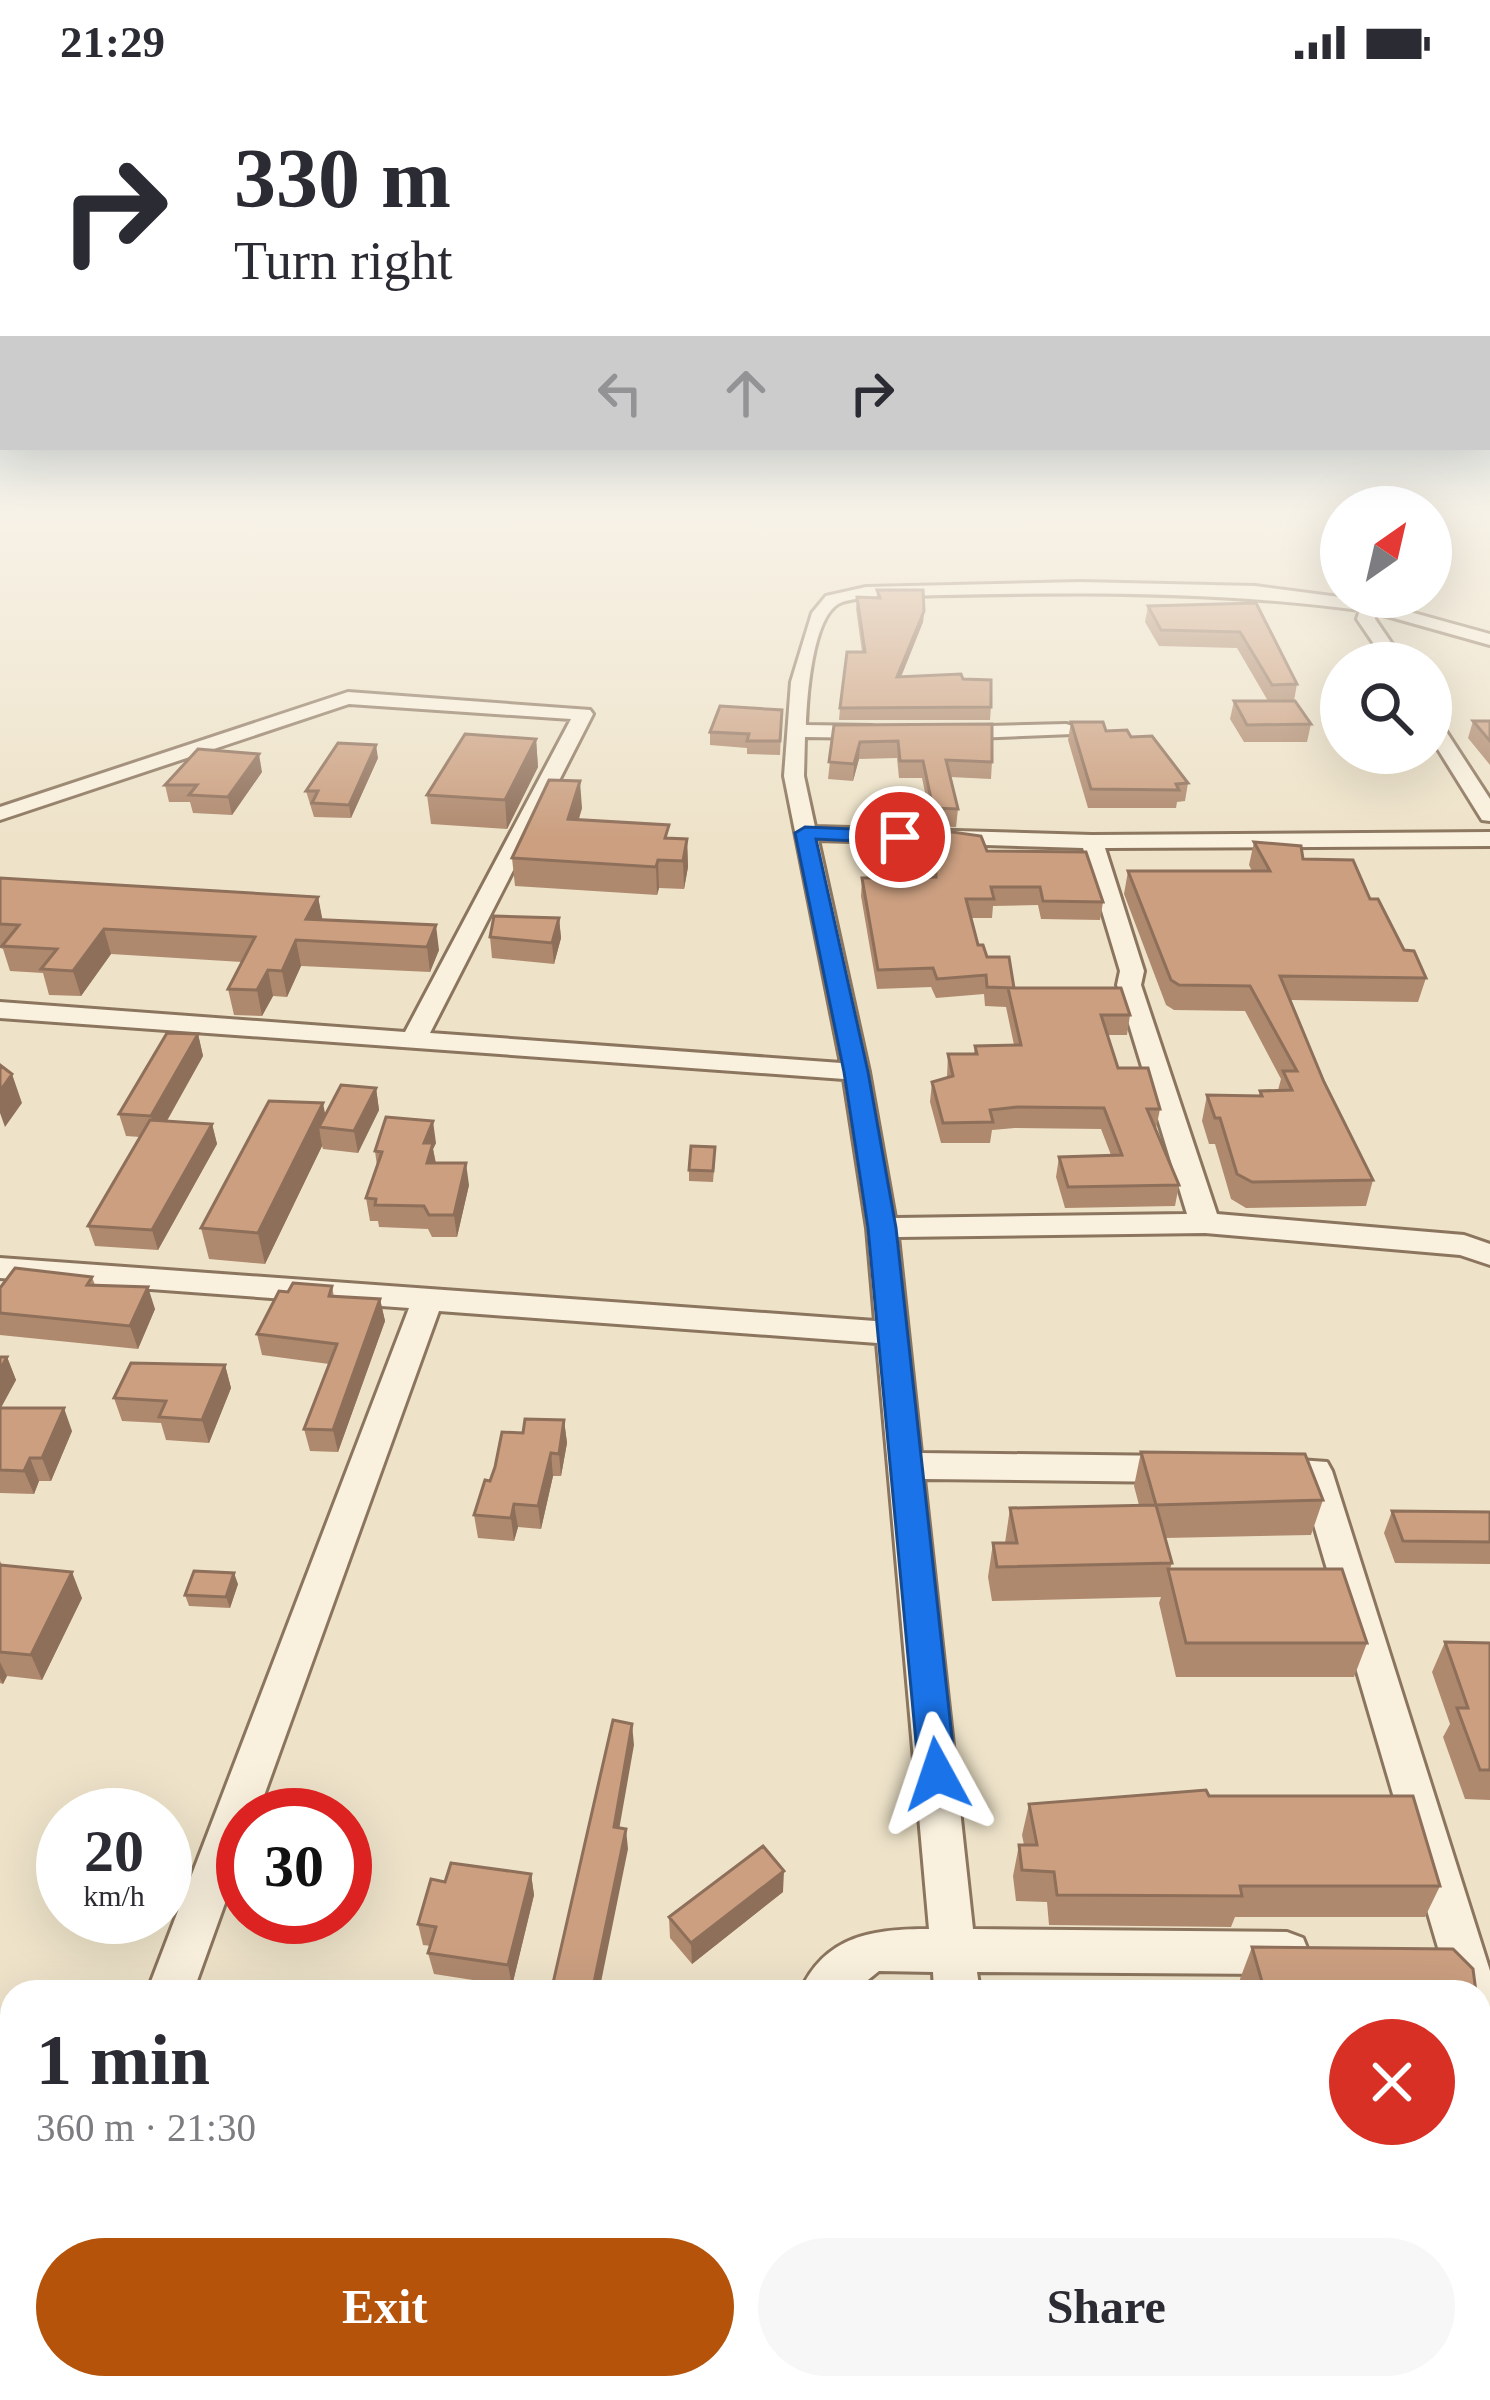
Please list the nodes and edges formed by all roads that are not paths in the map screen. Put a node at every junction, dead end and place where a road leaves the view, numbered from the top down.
1 (815, 623) edge
2 (1428, 623) edge
3 (1490, 640) edge
4 (1066, 730) edge
5 (794, 731) junction
6 (885, 732) edge
7 (931, 733) edge
8 (1452, 756) edge
9 (0, 814) edge
10 (1490, 815) edge
11 (805, 833) junction
12 (1490, 839) edge
13 (1092, 842) junction
14 (0, 1010) edge
15 (415, 1037) junction
16 (856, 1072) junction
17 (1205, 1223) junction
18 (882, 1228) junction
19 (1490, 1255) edge
20 (0, 1268) edge
21 (428, 1298) junction
22 (894, 1333) junction
23 (908, 1466) junction
24 (1324, 1953) edge
25 (1417, 1954) edge
26 (1476, 1967) edge
27 (955, 1971) edge
28 (174, 1980) edge
29 (834, 1980) edge

1 - 5 street
2 - 3 street
4 - 7 street
5 - 6 street
5 - 11 street
8 - 10 street
9 - 15 street
11 - 13 street
11 - 16 street
12 - 13 street
13 - 17 street
14 - 15 street
15 - 16 street
16 - 18 street
17 - 18 street
17 - 19 street
18 - 22 street
20 - 21 street
21 - 22 street
21 - 28 street
22 - 23 street
23 - 26 street
23 - 27 street
24 - 27 street
25 - 26 street
27 - 29 street

